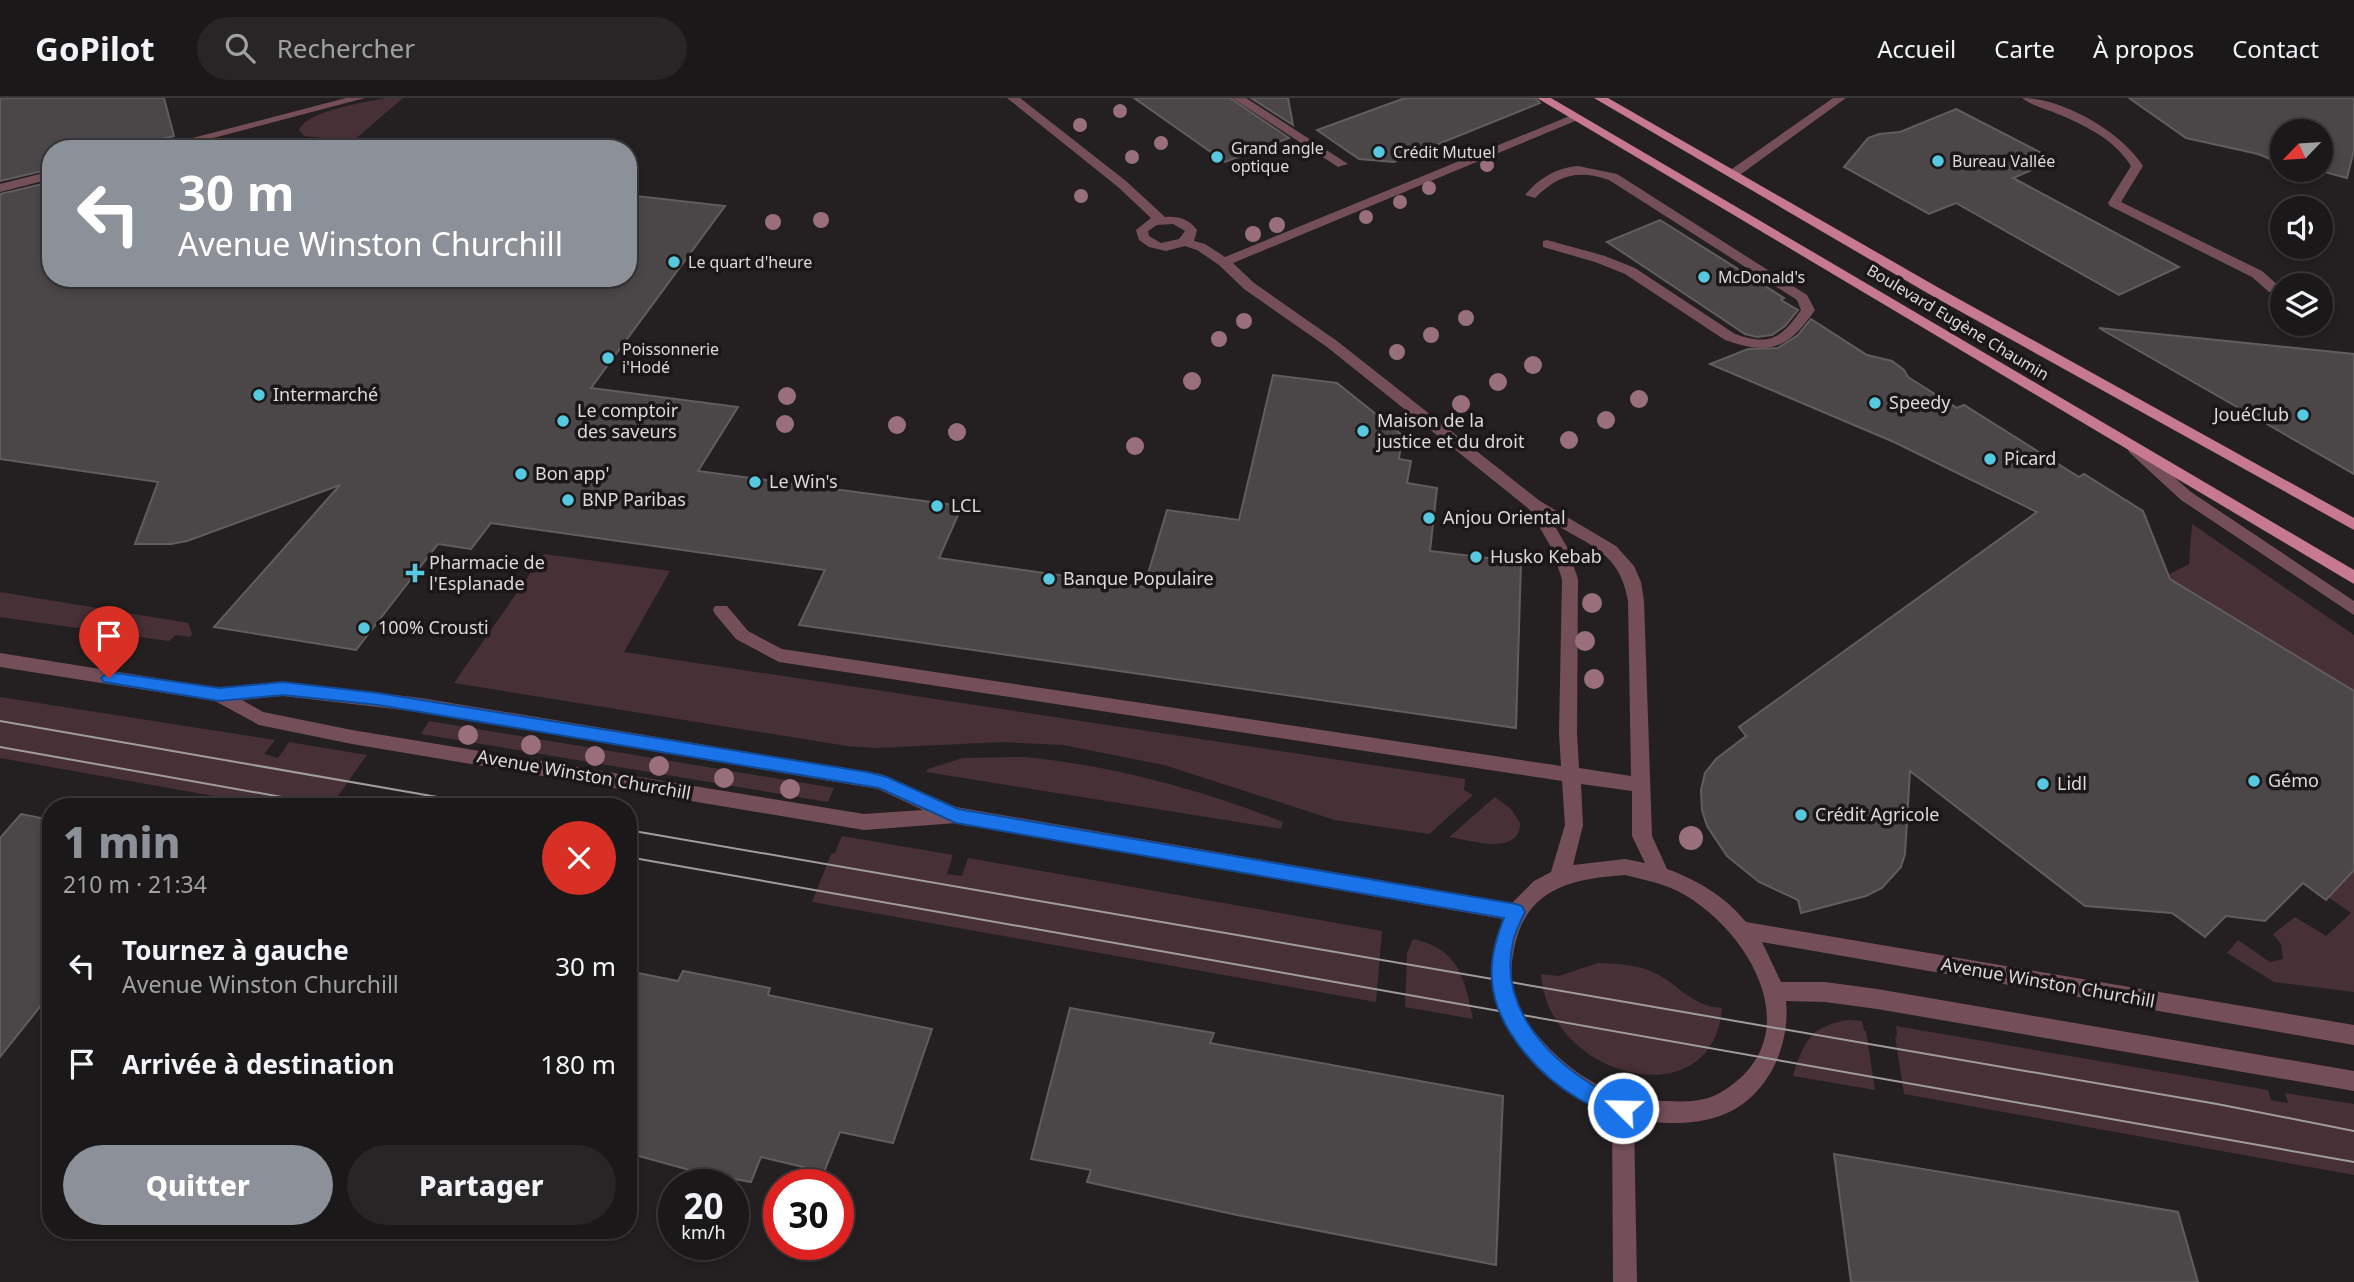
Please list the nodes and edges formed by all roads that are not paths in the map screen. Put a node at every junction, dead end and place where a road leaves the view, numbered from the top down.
1 (359, 98) edge
2 (1013, 98) edge
3 (1238, 98) edge
4 (1543, 98) edge
5 (1600, 98) edge
6 (1840, 98) edge
7 (2028, 98) edge
8 (1576, 117) junction
9 (192, 140) edge
10 (1342, 164) dead end
11 (1733, 174) junction
12 (42, 177) edge
13 (0, 188) edge
14 (1531, 195) dead end
15 (1160, 220) junction
16 (1185, 242) junction
17 (1547, 244) dead end
18 (1224, 262) junction
19 (2270, 285) edge
20 (2135, 450) junction
21 (1535, 505) junction
22 (2354, 525) edge
23 (2354, 578) edge
24 (2354, 609) edge
25 (721, 610) dead end
26 (0, 660) edge
27 (219, 695) junction
28 (1570, 773) junction
29 (1640, 785) junction
30 (956, 816) junction
31 (1660, 874) junction
32 (1560, 876) junction
33 (1516, 912) junction
34 (1743, 930) junction
35 (1775, 991) junction
36 (2354, 1035) edge
37 (2354, 1081) edge
38 (1623, 1108) junction
39 (1625, 1282) edge

1 - 9 street
2 - 15 street
3 - 10 street
4 - 8 main road, Boulevard Eugène Chaumin
5 - 11 main road, Boulevard Eugène Chaumin
6 - 11 street
7 - 19 street
8 - 18 street
8 - 20 main road, Boulevard Eugène Chaumin
11 - 22 main road, Boulevard Eugène Chaumin
12 - 13 street
14 - 17 street
15 - 16 street
15 - 16 street
16 - 18 street
18 - 21 street
20 - 23 main road, Boulevard Eugène Chaumin
20 - 24 street
21 - 28 street
21 - 29 street
25 - 28 street
26 - 27 street, Avenue Winston Churchill
27 - 30 street, Avenue Winston Churchill
27 - 30 street, Avenue Winston Churchill
28 - 29 street
28 - 32 street
29 - 31 street
30 - 33 street, Avenue Winston Churchill
31 - 32 street
31 - 34 street
32 - 33 street
33 - 38 street
34 - 35 street
34 - 36 street, Avenue Winston Churchill
35 - 37 street
35 - 38 street
38 - 39 street

